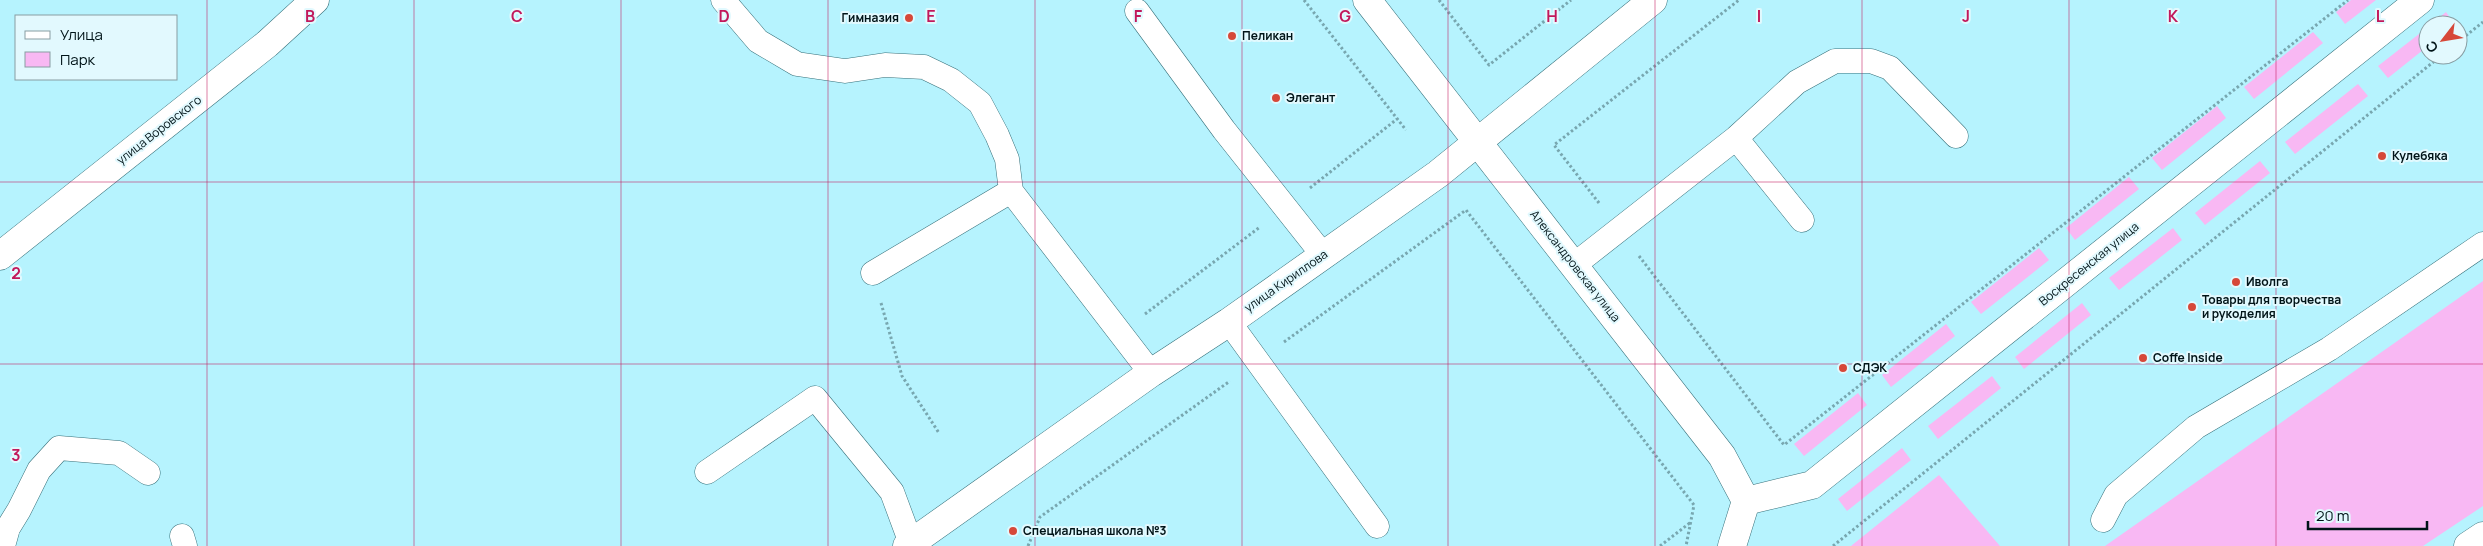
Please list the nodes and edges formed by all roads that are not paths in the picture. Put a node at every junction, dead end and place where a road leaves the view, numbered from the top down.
1 (315, 0) edge
2 (723, 0) edge
3 (1367, 0) edge
4 (1653, 0) edge
5 (2420, 0) edge
6 (1137, 11) dead end
7 (1956, 136) dead end
8 (1736, 138) junction
9 (1478, 142) junction
10 (1011, 192) junction
11 (1802, 220) dead end
12 (2483, 244) edge
13 (1323, 255) junction
14 (0, 256) edge
15 (1574, 265) junction
16 (873, 273) road end
17 (1229, 322) junction
18 (1151, 373) junction
19 (707, 472) dead end
20 (148, 473) dead end
21 (1746, 501) junction
22 (2103, 520) dead end
23 (1377, 526) dead end
24 (2483, 536) edge
25 (910, 545) edge
26 (3, 546) edge
27 (1732, 546) edge
28 (2468, 546) edge

1 - 14 street, улица Воровского
2 - 10 lane
3 - 9 street, Александровская улица
4 - 9 street, улица Кириллова
5 - 21 street, Воскресенская улица
6 - 13 lane
7 - 8 lane
8 - 11 lane
8 - 15 lane
9 - 13 street, улица Кириллова
9 - 15 street, Александровская улица
10 - 16 lane
10 - 18 lane
12 - 22 lane
13 - 17 street, улица Кириллова
15 - 21 street, Александровская улица
17 - 18 street, улица Кириллова
17 - 23 lane
18 - 25 street, улица Кириллова
19 - 25 lane
20 - 26 lane
21 - 27 street
24 - 28 street

